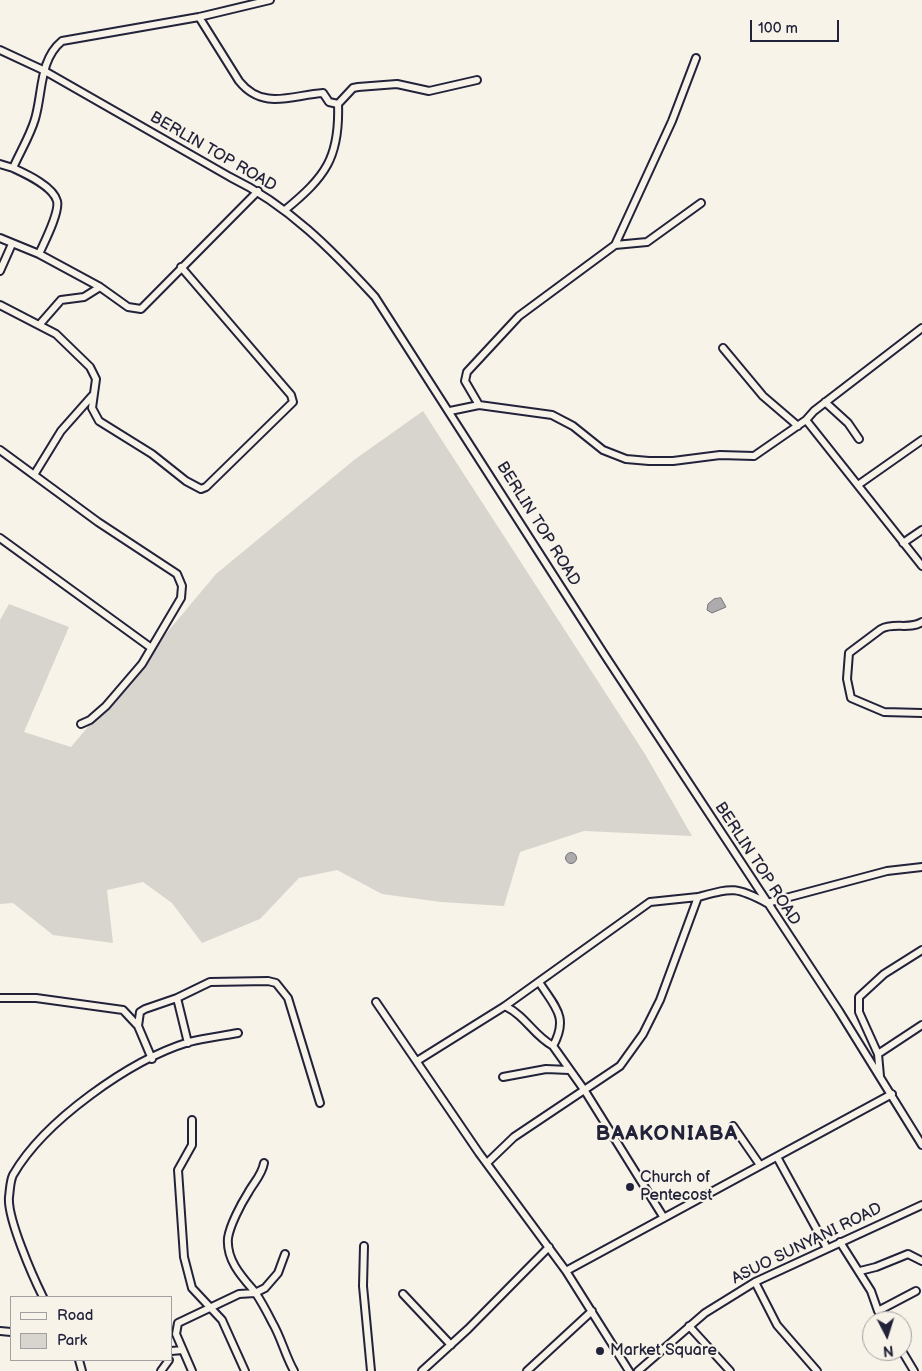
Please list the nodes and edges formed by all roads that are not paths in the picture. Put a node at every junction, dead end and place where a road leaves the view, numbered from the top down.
1 (270, 0) edge
2 (199, 17) junction
3 (0, 50) edge
4 (696, 58) dead end
5 (43, 70) junction
6 (477, 80) dead end
7 (338, 104) junction
8 (0, 164) edge
9 (13, 168) junction
10 (258, 191) junction
11 (700, 203) dead end
12 (285, 210) junction
13 (0, 238) edge
14 (12, 244) junction
15 (615, 245) junction
16 (39, 254) junction
17 (181, 267) junction
18 (0, 270) edge
19 (100, 288) junction
20 (0, 305) edge
21 (40, 324) junction
22 (922, 328) edge
23 (723, 348) dead end
24 (93, 395) junction
25 (826, 402) junction
26 (478, 405) junction
27 (450, 412) junction
28 (806, 420) junction
29 (798, 426) junction
30 (858, 439) dead end
31 (922, 440) edge
32 (0, 450) edge
33 (34, 475) junction
34 (858, 485) junction
35 (922, 530) edge
36 (0, 538) edge
37 (904, 543) junction
38 (922, 566) edge
39 (922, 622) edge
40 (150, 647) junction
41 (922, 713) edge
42 (81, 724) dead end
43 (922, 867) edge
44 (698, 897) junction
45 (767, 903) junction
46 (922, 950) edge
47 (539, 982) junction
48 (0, 998) edge
49 (177, 998) junction
50 (376, 1002) dead end
51 (505, 1006) junction
52 (922, 1024) edge
53 (138, 1026) junction
54 (238, 1033) dead end
55 (188, 1042) junction
56 (553, 1046) junction
57 (878, 1054) junction
58 (152, 1059) junction
59 (417, 1061) junction
60 (569, 1070) junction
61 (502, 1077) dead end
62 (880, 1077) junction
63 (585, 1091) junction
64 (892, 1094) junction
65 (320, 1103) dead end
66 (192, 1120) dead end
67 (732, 1126) dead end
68 (922, 1145) edge
69 (776, 1157) junction
70 (264, 1163) dead end
71 (487, 1163) junction
72 (760, 1166) junction
73 (922, 1205) edge
74 (664, 1218) junction
75 (840, 1242) junction
76 (364, 1246) dead end
77 (549, 1247) junction
78 (827, 1248) junction
79 (285, 1254) dead end
80 (922, 1261) edge
81 (566, 1271) junction
82 (860, 1271) junction
83 (755, 1282) junction
84 (916, 1291) dead end
85 (255, 1292) junction
86 (403, 1294) dead end
87 (43, 1296) edge
88 (211, 1308) junction
89 (592, 1311) junction
90 (878, 1311) joint
91 (689, 1326) junction
92 (451, 1345) junction
93 (183, 1350) junction
94 (172, 1351) edge
95 (192, 1371) edge
96 (245, 1371) edge
97 (294, 1371) edge
98 (370, 1371) edge
99 (422, 1371) edge
100 (527, 1371) edge
101 (629, 1371) edge
102 (638, 1371) edge
103 (730, 1371) edge
104 (817, 1371) edge

1 - 2 street
2 - 5 street
2 - 7 street
3 - 5 street, BERLIN TOP ROAD
4 - 15 street
5 - 9 street
5 - 10 street, BERLIN TOP ROAD
6 - 7 street
7 - 12 street
8 - 9 street
9 - 16 street
10 - 12 street, BERLIN TOP ROAD
10 - 17 street
11 - 15 street
12 - 27 street, BERLIN TOP ROAD
13 - 14 street
14 - 16 street
14 - 18 street
15 - 26 street
16 - 19 street
17 - 19 street
17 - 24 street
19 - 21 street
20 - 21 street
21 - 24 street
22 - 25 street
23 - 29 street
24 - 33 street
25 - 28 street
25 - 30 street
26 - 27 street
26 - 29 street
27 - 45 street, BERLIN TOP ROAD
28 - 29 street
28 - 34 street
31 - 34 street
32 - 33 street
33 - 40 street
34 - 37 street
35 - 37 street
36 - 40 street
37 - 38 street
39 - 41 street
40 - 42 street
43 - 45 street
44 - 45 street
44 - 47 street
44 - 63 street
45 - 62 street, BERLIN TOP ROAD
46 - 57 street
47 - 51 street
47 - 56 street
48 - 53 street
49 - 53 street
49 - 55 street
49 - 65 street
50 - 59 street
51 - 56 street
51 - 59 street
52 - 57 street
53 - 58 street
54 - 55 street
55 - 58 street
56 - 60 street
57 - 62 street
58 - 87 street
59 - 71 street
60 - 61 street
60 - 63 street
62 - 64 street, BERLIN TOP ROAD
63 - 71 street
63 - 74 street
64 - 68 street, BERLIN TOP ROAD
64 - 69 street
66 - 88 street
67 - 72 street
69 - 72 street
69 - 78 street
70 - 85 street
71 - 77 street
72 - 74 street
73 - 75 street, ASUO SUNYANI ROAD
74 - 81 street
75 - 78 street, ASUO SUNYANI ROAD
75 - 82 street
76 - 98 street
77 - 81 street
77 - 92 street
78 - 83 street, ASUO SUNYANI ROAD
79 - 85 street
80 - 82 street
81 - 89 street
82 - 90 street
83 - 91 street, ASUO SUNYANI ROAD
83 - 104 street
84 - 90 street
85 - 88 street
85 - 97 street
86 - 92 street
88 - 93 street
88 - 96 street
89 - 100 street
89 - 101 street
91 - 102 street, ASUO SUNYANI ROAD
91 - 103 street
92 - 99 street
93 - 94 street
93 - 95 street

